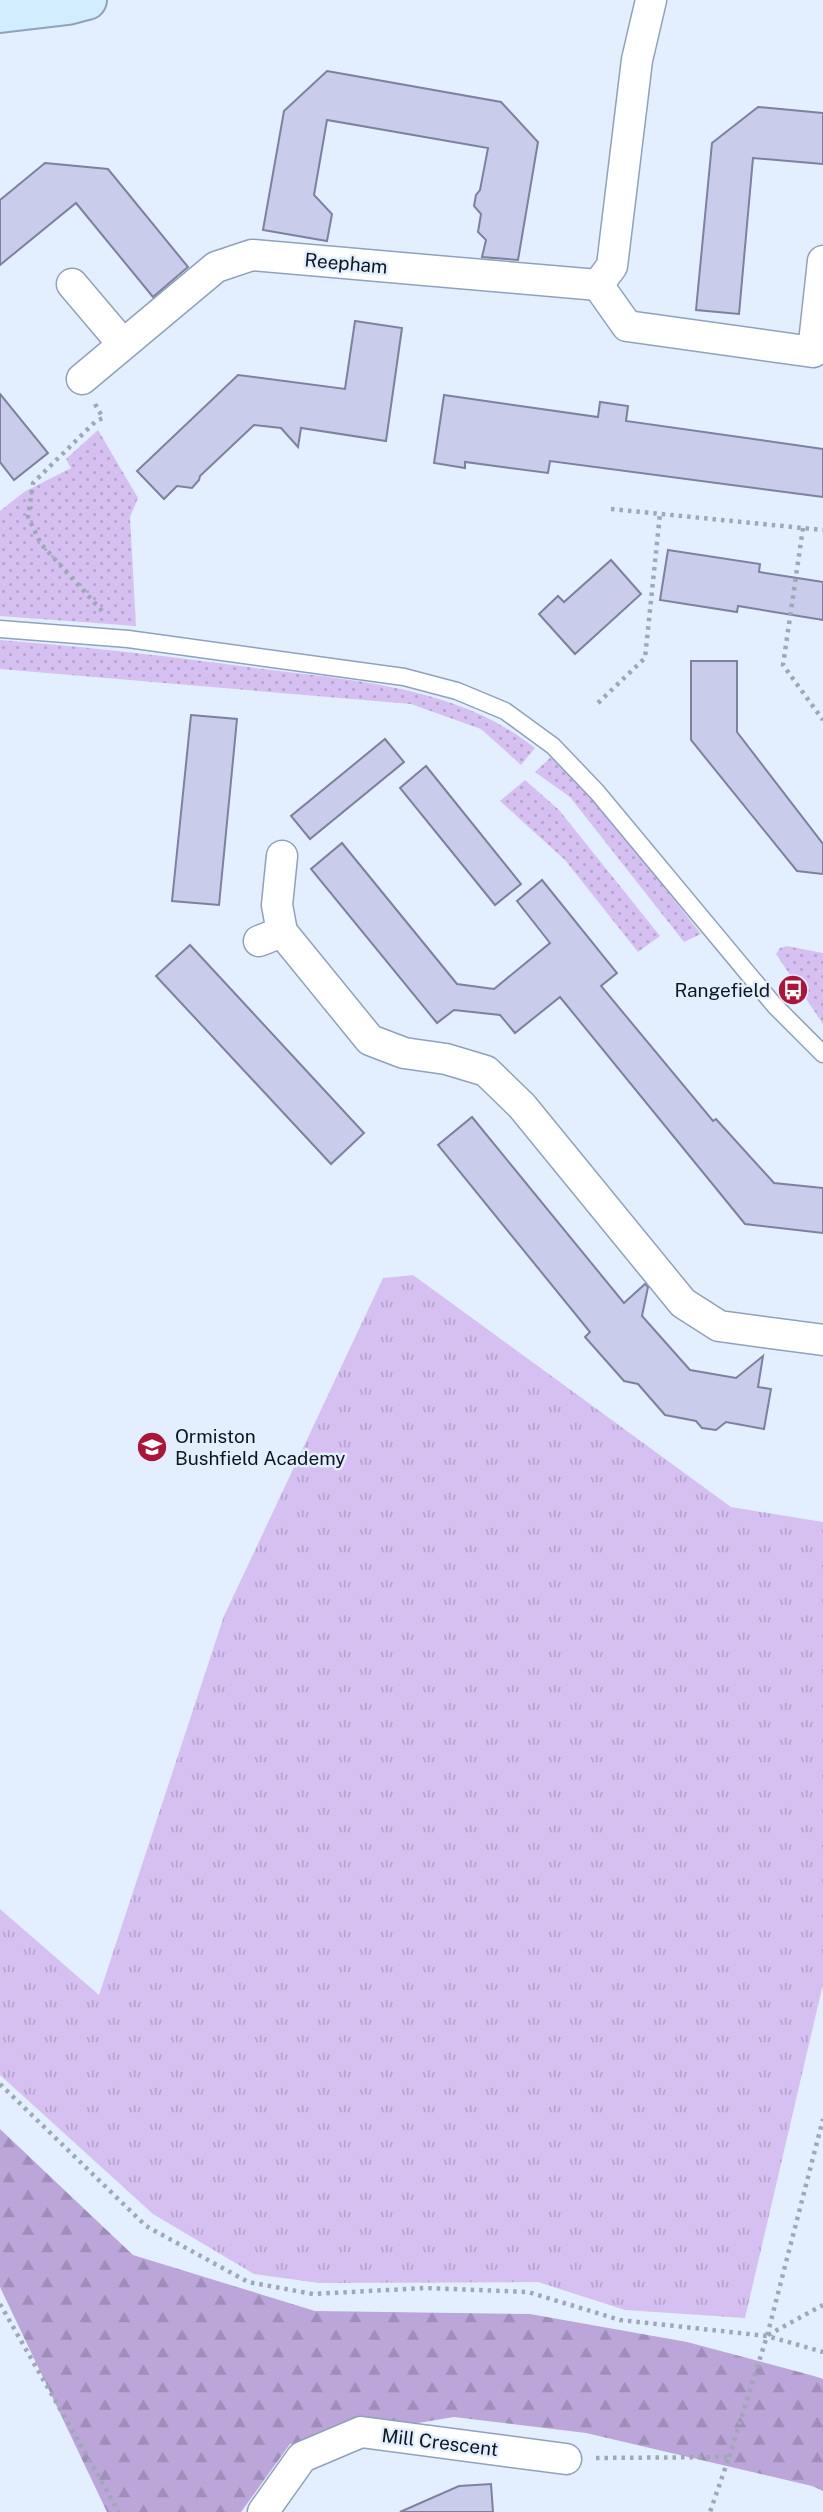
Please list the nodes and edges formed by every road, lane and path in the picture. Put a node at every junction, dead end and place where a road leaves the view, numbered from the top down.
1 (87, 0) edge
2 (652, 0) edge
3 (0, 13) edge
4 (823, 261) edge
5 (72, 284) dead end
6 (598, 285) junction
7 (122, 343) junction
8 (82, 379) joint
9 (611, 509) dead end
10 (660, 514) junction
11 (803, 528) junction
12 (823, 530) edge
13 (0, 629) edge
14 (128, 639) junction
15 (598, 703) dead end
16 (823, 720) edge
17 (282, 856) dead end
18 (823, 1054) edge
19 (823, 1340) edge
20 (0, 2084) edge
21 (823, 2119) edge
22 (0, 2304) edge
23 (823, 2305) edge
24 (767, 2336) junction
25 (823, 2352) edge
26 (729, 2457) junction
27 (566, 2459) joint
28 (119, 2512) edge
29 (263, 2512) edge
30 (710, 2512) edge

1 - 3 street
2 - 6 street
4 - 6 street
5 - 7 street
6 - 7 street, Reepham
7 - 8 street, Reepham
8 - 14 path
9 - 10 path
10 - 11 path
10 - 15 path
11 - 12 path
11 - 16 path
13 - 14 lane
14 - 18 lane
17 - 19 street
20 - 24 path
21 - 24 path
22 - 28 path
23 - 24 path
24 - 25 path
24 - 26 path
26 - 27 path
26 - 30 path
27 - 29 street, Mill Crescent

